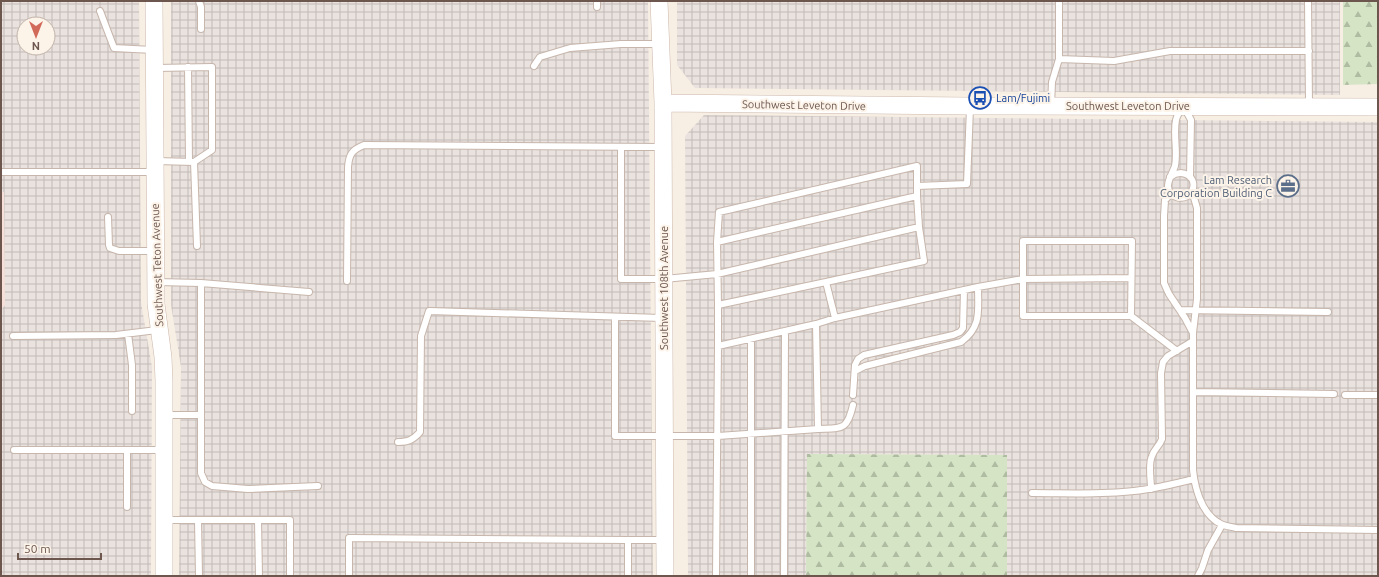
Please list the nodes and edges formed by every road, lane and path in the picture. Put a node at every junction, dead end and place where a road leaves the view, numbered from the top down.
1 (154, 1) edge
2 (199, 1) edge
3 (659, 1) edge
4 (1059, 1) edge
5 (1308, 1) edge
6 (100, 11) dead end
7 (201, 29) dead end
8 (660, 44) junction
9 (154, 50) junction
10 (1309, 51) junction
11 (1059, 59) junction
12 (534, 66) dead end
13 (188, 67) junction
14 (154, 68) junction
15 (663, 103) junction
16 (970, 106) junction
17 (1051, 106) junction
18 (1184, 107) junction
19 (1309, 107) junction
20 (1378, 107) edge
21 (621, 147) junction
22 (663, 147) junction
23 (191, 162) junction
24 (155, 167) junction
25 (1, 172) edge
26 (1170, 177) junction
27 (1190, 177) junction
28 (917, 186) junction
29 (1192, 191) junction
30 (1171, 194) junction
31 (917, 196) junction
32 (108, 217) dead end
33 (919, 227) junction
34 (717, 242) junction
35 (197, 246) dead end
36 (155, 251) junction
37 (717, 274) junction
38 (1132, 278) junction
39 (664, 279) junction
40 (1023, 279) junction
41 (347, 281) dead end
42 (156, 282) junction
43 (826, 282) junction
44 (201, 283) junction
45 (978, 287) junction
46 (964, 290) junction
47 (309, 292) dead end
48 (718, 305) junction
49 (1180, 310) junction
50 (1195, 310) junction
51 (1328, 312) dead end
52 (1131, 316) junction
53 (615, 317) junction
54 (664, 318) junction
55 (835, 318) junction
56 (816, 324) junction
57 (159, 330) junction
58 (785, 331) junction
59 (1193, 333) junction
60 (128, 334) junction
61 (13, 336) dead end
62 (751, 339) junction
63 (1193, 341) junction
64 (718, 346) junction
65 (1177, 351) junction
66 (855, 371) junction
67 (1193, 392) junction
68 (1334, 394) dead end
69 (853, 395) dead end
70 (1345, 395) dead end
71 (1378, 395) edge
72 (853, 405) dead end
73 (132, 411) dead end
74 (164, 415) junction
75 (201, 415) junction
76 (818, 429) junction
77 (784, 432) junction
78 (751, 434) junction
79 (664, 436) junction
80 (718, 436) junction
81 (398, 442) dead end
82 (14, 450) dead end
83 (127, 450) junction
84 (164, 450) junction
85 (1194, 479) junction
86 (318, 486) dead end
87 (1151, 489) junction
88 (1032, 493) dead end
89 (127, 507) dead end
90 (164, 520) junction
91 (198, 520) junction
92 (258, 520) junction
93 (1222, 525) junction
94 (1378, 530) edge
95 (628, 540) junction
96 (665, 540) junction
97 (1202, 568) junction
98 (164, 576) edge
99 (199, 576) edge
100 (259, 576) edge
101 (290, 576) edge
102 (349, 576) edge
103 (628, 576) edge
104 (665, 576) edge
105 (716, 576) edge
106 (750, 576) edge
107 (784, 576) edge
108 (1198, 576) edge
109 (1203, 576) edge

1 - 9 street, Southwest Teton Avenue
2 - 7 lane
3 - 8 street, Southwest 108th Avenue
4 - 11 lane
5 - 10 lane
6 - 9 lane
8 - 12 lane
8 - 15 street, Southwest 108th Avenue
9 - 14 street, Southwest Teton Avenue
10 - 11 lane
10 - 19 lane
11 - 17 lane
13 - 14 lane
13 - 23 lane
13 - 23 lane
14 - 24 street, Southwest Teton Avenue
15 - 16 street, Southwest Leveton Drive
15 - 22 street, Southwest 108th Avenue
16 - 17 street, Southwest Leveton Drive
16 - 28 lane
17 - 18 street, Southwest Leveton Drive
18 - 19 street, Southwest Leveton Drive
18 - 26 lane
18 - 27 lane
19 - 20 street, Southwest Leveton Drive
21 - 22 lane
21 - 39 lane
21 - 41 lane
22 - 39 street, Southwest 108th Avenue
23 - 24 lane
23 - 35 lane
24 - 25 lane
24 - 36 street, Southwest Teton Avenue
26 - 27 lane
26 - 30 lane
27 - 29 lane
28 - 31 lane
28 - 34 lane
29 - 30 lane
29 - 50 lane
30 - 49 lane
31 - 33 lane
31 - 34 lane
32 - 36 lane
33 - 37 lane
33 - 43 lane
34 - 37 lane
36 - 42 street, Southwest Teton Avenue
37 - 39 lane
37 - 48 lane
38 - 40 lane
38 - 40 lane
38 - 52 lane
39 - 54 street, Southwest 108th Avenue
40 - 45 lane
40 - 52 lane
42 - 44 lane
42 - 57 street, Southwest Teton Avenue
43 - 48 lane
43 - 55 lane
44 - 47 lane
44 - 75 lane
45 - 46 lane
45 - 66 lane
46 - 55 lane
46 - 66 lane
48 - 64 lane
49 - 50 lane
49 - 59 lane
50 - 51 lane
50 - 59 lane
52 - 65 lane
53 - 54 lane
53 - 79 lane
53 - 81 lane
54 - 79 street, Southwest 108th Avenue
55 - 56 lane
56 - 58 lane
56 - 76 lane
57 - 60 lane
57 - 74 street, Southwest Teton Avenue
58 - 62 lane
58 - 77 lane
59 - 63 lane
60 - 61 lane
60 - 73 lane
62 - 64 lane
62 - 78 lane
63 - 65 lane
63 - 67 lane
64 - 80 lane
65 - 87 lane
66 - 69 lane
67 - 68 lane
67 - 85 lane
70 - 71 lane
72 - 76 lane
74 - 75 lane
74 - 84 street, Southwest Teton Avenue
75 - 86 lane
76 - 77 lane
77 - 78 lane
77 - 107 lane
78 - 80 lane
78 - 106 lane
79 - 80 lane
79 - 96 street, Southwest 108th Avenue
80 - 105 lane
82 - 83 lane
83 - 84 lane
83 - 89 lane
84 - 90 street, Southwest Teton Avenue
85 - 87 lane
85 - 93 lane
87 - 88 lane
90 - 91 lane
90 - 98 street, Southwest Teton Avenue
91 - 92 lane
91 - 99 lane
92 - 100 lane
92 - 101 lane
93 - 94 lane
93 - 97 lane
95 - 96 lane
95 - 102 lane
95 - 103 lane
96 - 104 street, Southwest 108th Avenue
97 - 108 lane
97 - 109 lane

